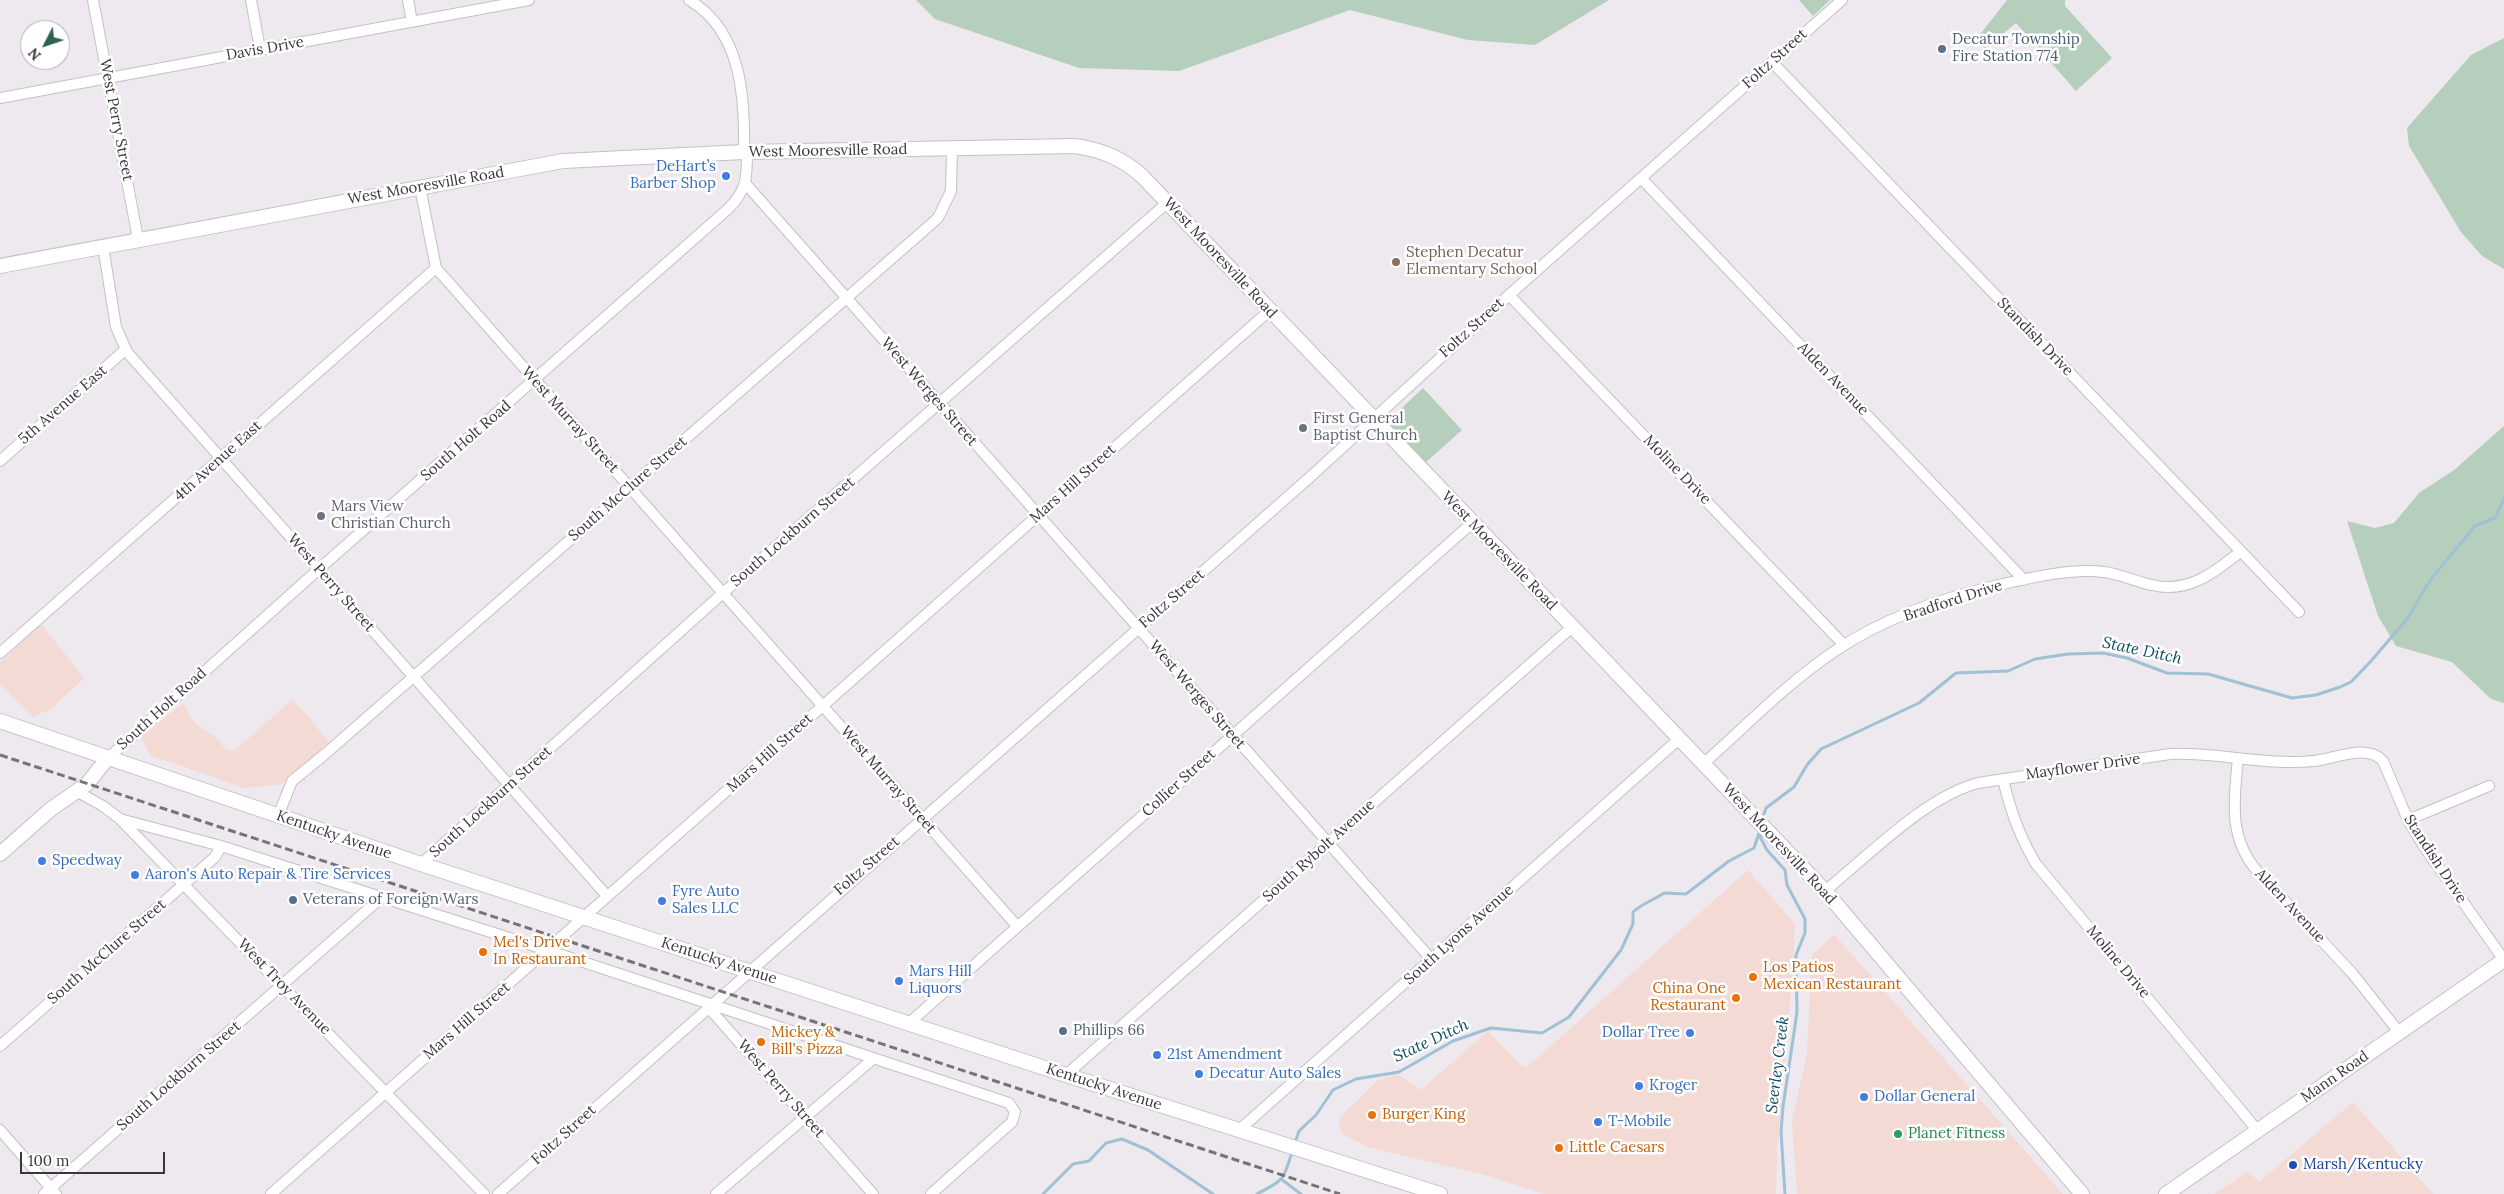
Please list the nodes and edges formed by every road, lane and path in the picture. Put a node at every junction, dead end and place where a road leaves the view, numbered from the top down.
1 (93, 0) edge
2 (251, 0) edge
3 (408, 0) edge
4 (529, 0) edge
5 (689, 0) edge
6 (1842, 0) edge
7 (412, 22) junction
8 (260, 50) junction
9 (1772, 62) junction
10 (109, 78) junction
11 (0, 98) edge
12 (952, 149) junction
13 (745, 152) junction
14 (1641, 178) junction
15 (745, 183) junction
16 (420, 188) junction
17 (1167, 203) junction
18 (138, 239) junction
19 (103, 246) junction
20 (0, 266) edge
21 (436, 268) junction
22 (1509, 295) junction
23 (846, 298) junction
24 (1269, 311) junction
25 (126, 349) junction
26 (534, 381) junction
27 (939, 403) junction
28 (1372, 418) junction
29 (220, 459) junction
30 (0, 460) edge
31 (629, 488) junction
32 (1038, 516) junction
33 (1472, 523) junction
34 (2240, 552) junction
35 (319, 569) junction
36 (2024, 580) junction
37 (723, 593) junction
38 (2298, 612) dead end
39 (1572, 627) junction
40 (1138, 629) junction
41 (1844, 645) junction
42 (0, 654) edge
43 (414, 676) junction
44 (822, 706) junction
45 (0, 721) edge
46 (1232, 735) junction
47 (1679, 739) junction
48 (2376, 754) joint
49 (2238, 758) junction
50 (107, 760) junction
51 (1703, 764) junction
52 (2003, 779) junction
53 (510, 784) junction
54 (2489, 786) dead end
55 (76, 792) junction
56 (278, 816) junction
57 (120, 819) junction
58 (922, 819) junction
59 (2408, 820) junction
60 (1328, 843) junction
61 (221, 846) junction
62 (0, 854) edge
63 (421, 864) junction
64 (184, 884) junction
65 (1825, 892) junction
66 (608, 896) junction
67 (382, 897) junction
68 (583, 917) junction
69 (1017, 926) junction
70 (547, 950) junction
71 (1430, 960) junction
72 (2504, 960) edge
73 (748, 971) junction
74 (282, 985) junction
75 (709, 1005) junction
76 (908, 1024) junction
77 (2399, 1032) junction
78 (0, 1046) edge
79 (874, 1058) junction
80 (1066, 1075) junction
81 (385, 1093) junction
82 (806, 1116) junction
83 (0, 1130) edge
84 (1238, 1131) junction
85 (2258, 1131) junction
86 (50, 1192) edge
87 (271, 1194) edge
88 (484, 1194) edge
89 (498, 1194) edge
90 (716, 1194) edge
91 (873, 1194) edge
92 (931, 1194) edge
93 (1440, 1194) edge
94 (2082, 1194) edge
95 (2166, 1194) edge

1 - 10 street, West Perry Street
2 - 8 street
3 - 7 street
4 - 7 street, Davis Drive
5 - 13 street
6 - 9 street, Foltz Street
7 - 8 street, Davis Drive
8 - 10 street, Davis Drive
9 - 14 street, Foltz Street
9 - 34 street, Standish Drive
10 - 11 street, Davis Drive
10 - 18 street, West Perry Street
12 - 13 main road, West Mooresville Road
12 - 17 main road, West Mooresville Road
12 - 23 street, South McClure Street
13 - 15 street, South Holt Road
13 - 16 main road, West Mooresville Road
14 - 22 street, Foltz Street
14 - 36 street, Alden Avenue
15 - 23 street, West Werges Street
15 - 26 street, South Holt Road
16 - 18 main road, West Mooresville Road
16 - 21 street, West Murray Street
17 - 24 main road, West Mooresville Road
17 - 27 street, South Lockburn Street
18 - 19 main road, West Mooresville Road
19 - 20 main road, West Mooresville Road
19 - 25 street, West Perry Street
21 - 26 street, West Murray Street
21 - 29 street, 4th Avenue East
22 - 28 street, Foltz Street
22 - 41 street, Moline Drive
23 - 27 street, West Werges Street
23 - 31 street, South McClure Street
24 - 28 main road, West Mooresville Road
24 - 32 street, Mars Hill Street
25 - 29 street, West Perry Street
25 - 30 street, 5th Avenue East
26 - 31 street, West Murray Street
26 - 35 street, South Holt Road
27 - 32 street, West Werges Street
27 - 37 street, South Lockburn Street
28 - 33 main road, West Mooresville Road
28 - 40 street, Foltz Street
29 - 35 street, West Perry Street
29 - 42 street, 4th Avenue East
31 - 37 street, West Murray Street
31 - 43 street, South McClure Street
32 - 40 street, West Werges Street
32 - 44 street, Mars Hill Street
33 - 39 main road, West Mooresville Road
33 - 46 street, Collier Street
34 - 36 street, Bradford Drive
34 - 38 street, Standish Drive
35 - 43 street, West Perry Street
35 - 50 street, South Holt Road
36 - 41 street, Bradford Drive
37 - 44 street, West Murray Street
37 - 53 street, South Lockburn Street
39 - 47 main road, West Mooresville Road
39 - 60 street, South Rybolt Avenue
40 - 46 street, West Werges Street
40 - 58 street, Foltz Street
41 - 51 street, Bradford Drive
43 - 53 street, West Perry Street
43 - 56 street, South McClure Street
44 - 58 street, West Murray Street
44 - 66 street, Mars Hill Street
45 - 50 main road, Kentucky Avenue
46 - 60 street, West Werges Street
46 - 69 street, Collier Street
47 - 51 main road, West Mooresville Road
47 - 71 street, South Lyons Avenue
48 - 49 street, Mayflower Drive
48 - 59 street, Standish Drive
49 - 52 street, Mayflower Drive
49 - 77 street, Alden Avenue
50 - 55 main road, South Holt Road
50 - 56 main road, Kentucky Avenue
51 - 65 main road, West Mooresville Road
52 - 65 street, Mayflower Drive
52 - 85 street, Moline Drive
53 - 63 street, South Lockburn Street
53 - 66 street, West Perry Street
54 - 59 street
55 - 57 street, West Troy Avenue
55 - 62 main road, South Holt Road
56 - 63 main road, Kentucky Avenue
57 - 61 street
57 - 64 street, West Troy Avenue
58 - 69 street, West Murray Street
58 - 73 street, Foltz Street
59 - 72 street, Standish Drive
60 - 71 street, West Werges Street
60 - 80 street, South Rybolt Avenue
61 - 64 street, South McClure Street
61 - 67 street
63 - 68 main road, Kentucky Avenue
64 - 74 street, West Troy Avenue
64 - 78 street, South McClure Street
65 - 94 main road, West Mooresville Road
66 - 68 street, Mars Hill Street
67 - 70 street
67 - 74 street, South Lockburn Street
68 - 70 street, Mars Hill Street
68 - 73 main road, Kentucky Avenue
69 - 76 street, Collier Street
70 - 75 street
70 - 81 street, Mars Hill Street
71 - 84 street, South Lyons Avenue
72 - 77 main road, Mann Road
73 - 75 street, Foltz Street
73 - 76 main road, Kentucky Avenue
74 - 81 street, West Troy Avenue
74 - 86 street, South Lockburn Street
75 - 79 street
75 - 82 street, West Perry Street
75 - 89 street, Foltz Street
76 - 80 main road, Kentucky Avenue
77 - 85 main road, Mann Road
79 - 82 street
79 - 92 street
80 - 84 main road, Kentucky Avenue
81 - 87 street, Mars Hill Street
81 - 88 street, West Troy Avenue
82 - 90 street
82 - 91 street, West Perry Street
83 - 86 street
84 - 93 main road, Kentucky Avenue
85 - 95 main road, Mann Road

